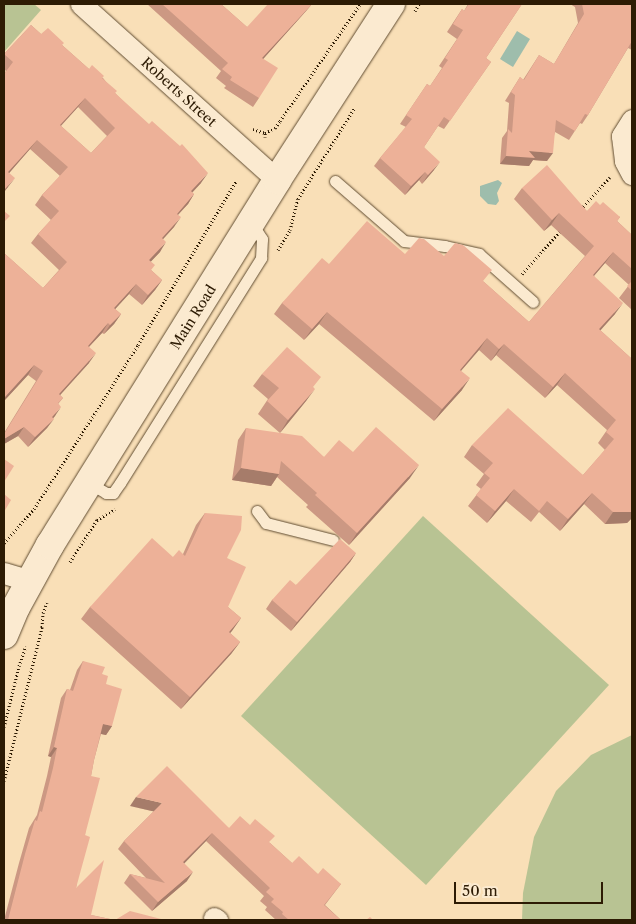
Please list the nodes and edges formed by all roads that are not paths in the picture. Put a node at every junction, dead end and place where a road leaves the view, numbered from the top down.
1 (81, 4) edge
2 (391, 4) edge
3 (632, 120) edge
4 (629, 167) edge
5 (277, 180) junction
6 (335, 181) dead end
7 (533, 302) dead end
8 (257, 511) dead end
9 (333, 540) dead end
10 (4, 573) edge
11 (30, 581) junction
12 (16, 639) edge

1 - 5 street, Roberts Street
2 - 5 main road, Main Road
3 - 4 street
5 - 11 main road, Main Road
6 - 7 lane
8 - 9 lane
10 - 11 street
11 - 12 main road, Main Road

